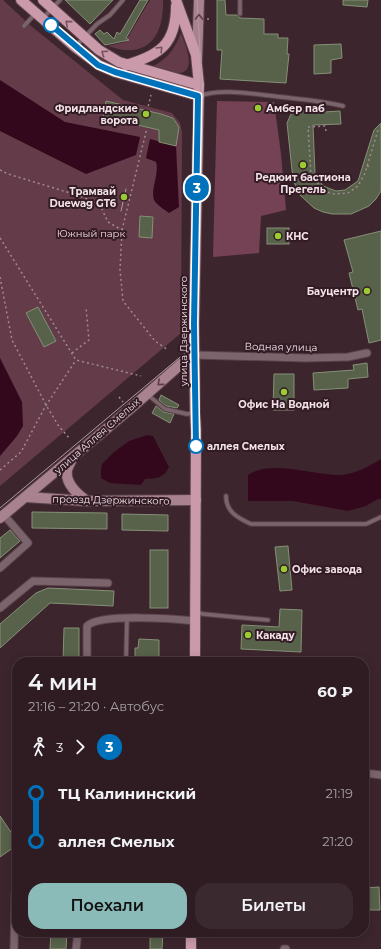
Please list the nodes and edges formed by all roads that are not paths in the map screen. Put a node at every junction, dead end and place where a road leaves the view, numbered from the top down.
1 (21, 0) edge
2 (43, 0) edge
3 (60, 0) edge
4 (123, 0) edge
5 (176, 0) edge
6 (199, 0) edge
7 (240, 0) edge
8 (52, 8) junction
9 (240, 14) dead end
10 (39, 16) junction
11 (24, 26) dead end
12 (84, 37) junction
13 (76, 47) junction
14 (197, 61) junction
15 (98, 65) junction
16 (126, 65) junction
17 (198, 85) junction
18 (198, 96) junction
19 (343, 106) dead end
20 (367, 353) dead end
21 (195, 355) junction
22 (147, 394) junction
23 (195, 413) junction
24 (70, 460) junction
25 (226, 496) dead end
26 (26, 497) junction
27 (196, 500) junction
28 (87, 501) junction
29 (1, 514) edge
30 (381, 517) edge
31 (0, 568) edge
32 (108, 582) dead end
33 (0, 608) edge
34 (195, 617) junction
35 (127, 618) junction
36 (268, 620) dead end
37 (87, 657) edge
38 (126, 657) edge
39 (195, 657) edge
40 (369, 774) edge
41 (381, 775) edge
42 (14, 937) edge
43 (77, 937) edge
44 (191, 937) edge
45 (14, 949) edge
46 (76, 949) edge
47 (191, 949) edge

1 - 10 main road
2 - 8 main road
3 - 8 lane
4 - 12 lane
5 - 14 main road
16 -> 5 main road
14 -> 6 main road, улица Дзержинского
7 - 9 lane
8 - 10 lane
12 -> 8 main road
10 - 11 lane
10 - 13 main road
12 - 13 lane
16 -> 12 main road
13 - 15 main road
14 - 17 main road, улица Дзержинского
15 - 16 main road
15 - 18 main road
16 - 17 main road
17 - 18 main road, улица Дзержинского
18 - 19 lane
18 - 21 main road, улица Дзержинского
20 - 21 street, Водная улица
21 -> 22 main road, улица Аллея Смелых
21 - 23 main road, улица Дзержинского
22 - 23 lane
22 - 24 main road, улица Аллея Смелых
23 - 27 main road, улица Дзержинского
24 - 26 main road, улица Аллея Смелых
24 - 28 main road
25 - 30 lane
26 - 28 main road, проезд Дзержинского
26 - 29 main road, улица Аллея Смелых
27 - 28 main road, проезд Дзержинского
27 - 34 main road, улица Дзержинского
29 - 31 street
32 - 33 street
34 - 35 street
34 - 36 lane
34 - 39 main road, улица Дзержинского
35 - 37 street
35 - 38 lane
40 - 41 street
42 - 45 street
43 - 46 street
44 - 47 main road

